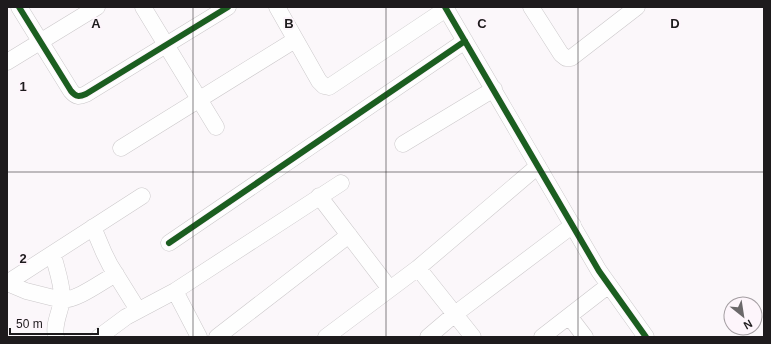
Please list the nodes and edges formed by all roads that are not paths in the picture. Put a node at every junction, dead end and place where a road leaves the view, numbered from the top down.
1 (19, 7) edge
2 (96, 7) edge
3 (143, 7) edge
4 (228, 7) edge
5 (277, 7) edge
6 (531, 7) edge
7 (446, 8) edge
8 (628, 10) edge
9 (212, 11) edge
10 (76, 12) edge
11 (295, 40) junction
12 (465, 41) junction
13 (40, 42) junction
14 (167, 45) junction
15 (7, 62) edge
16 (494, 89) junction
17 (199, 99) junction
18 (216, 127) dead end
19 (403, 144) dead end
20 (121, 148) dead end
21 (538, 166) junction
22 (341, 183) dead end
23 (142, 196) dead end
24 (319, 196) junction
25 (572, 225) junction
26 (93, 227) junction
27 (349, 235) junction
28 (169, 243) dead end
29 (52, 254) junction
30 (418, 268) junction
31 (116, 274) junction
32 (7, 283) edge
33 (609, 285) junction
34 (390, 288) junction
35 (175, 291) junction
36 (62, 300) junction
37 (138, 310) junction
38 (455, 314) junction
39 (569, 316) junction
40 (56, 337) edge
41 (99, 337) edge
42 (199, 337) edge
43 (217, 337) edge
44 (326, 337) edge
45 (428, 337) edge
46 (473, 337) edge
47 (542, 337) edge
48 (585, 337) edge
49 (646, 337) edge

1 - 13 street
2 - 10 street
3 - 14 street
4 - 9 street
5 - 11 street
6 - 8 street
7 - 11 street
7 - 12 street
9 - 14 street
10 - 13 street
11 - 17 street
12 - 16 street
12 - 28 street
13 - 14 street
13 - 15 street
14 - 17 street
16 - 19 street
16 - 21 street
17 - 18 street
17 - 20 street
21 - 25 street
21 - 30 street
22 - 24 street
23 - 26 street
24 - 27 street
24 - 35 street
25 - 33 street
25 - 38 street
26 - 29 street
26 - 31 street
27 - 34 street
27 - 43 street
29 - 32 street
29 - 36 street
30 - 34 street
30 - 38 street
31 - 36 street
31 - 37 street
32 - 36 street
33 - 39 street
33 - 49 street
34 - 44 street
35 - 37 street
35 - 42 street
36 - 40 street
37 - 41 street
38 - 45 street
38 - 46 street
39 - 47 street
39 - 48 street

